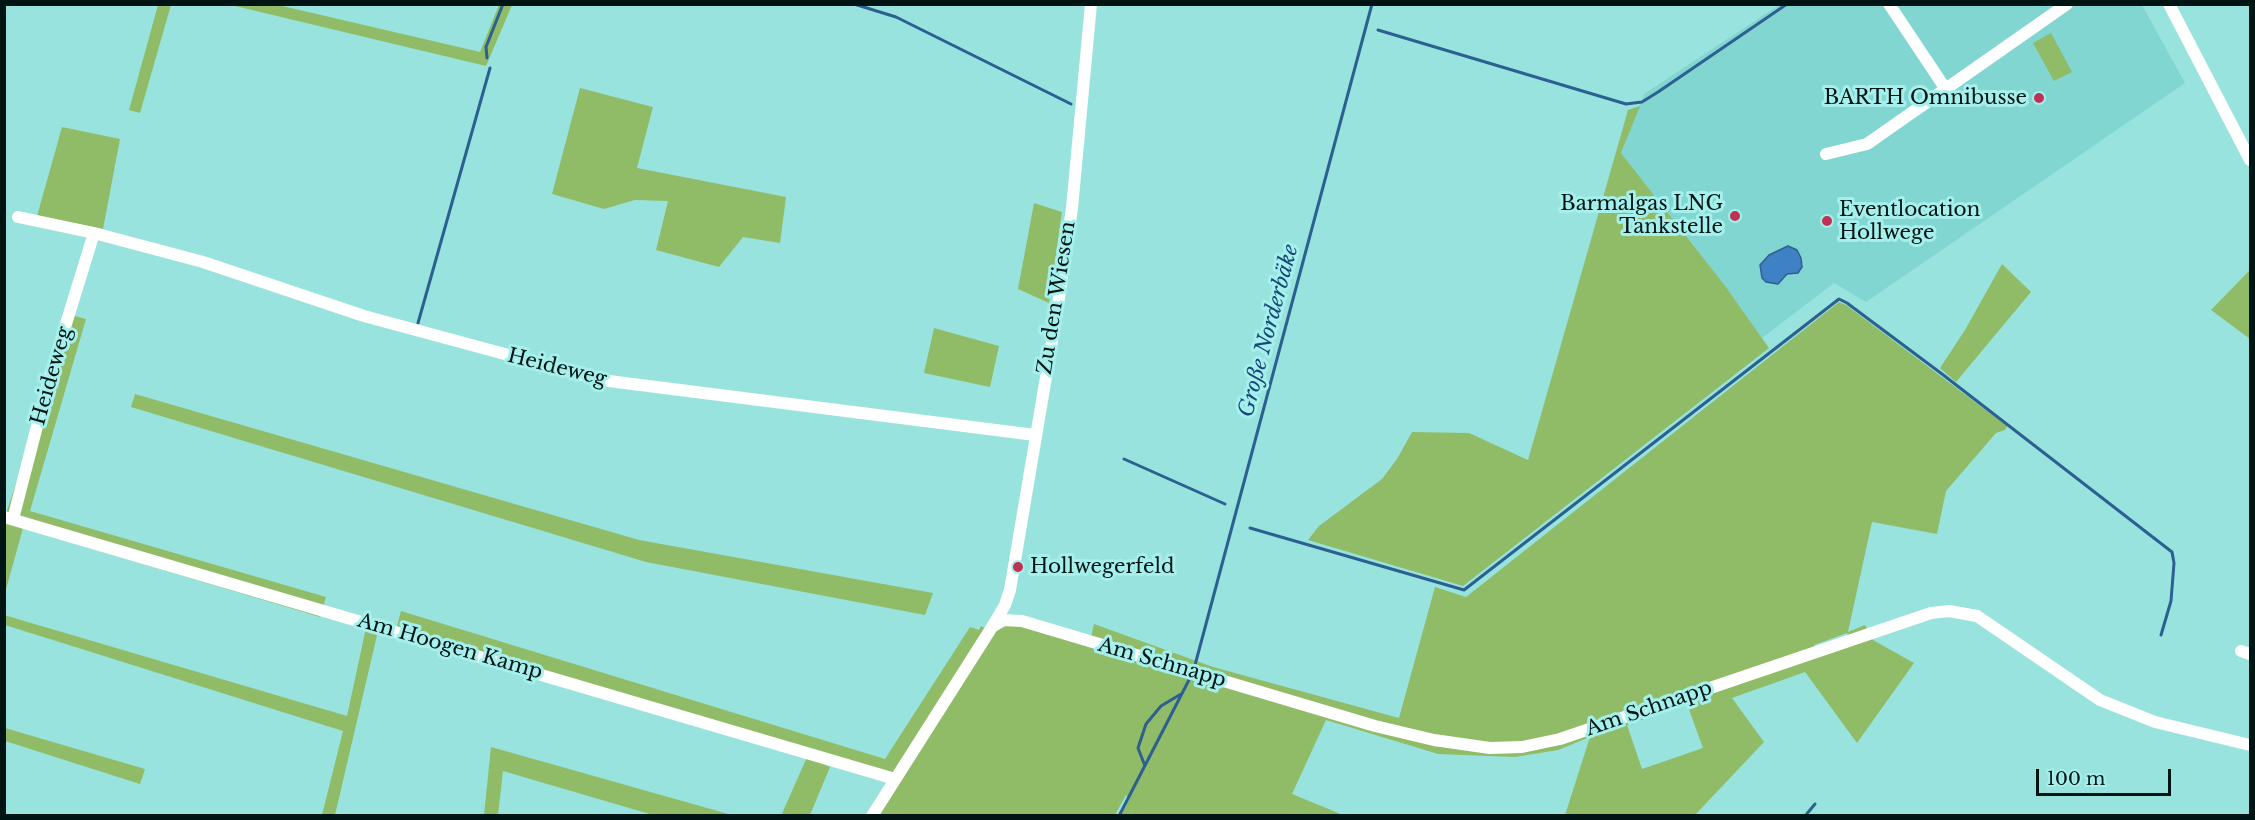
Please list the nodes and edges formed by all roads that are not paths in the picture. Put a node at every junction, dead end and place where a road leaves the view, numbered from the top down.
1 (1091, 4) edge
2 (1889, 4) edge
3 (2067, 4) edge
4 (2169, 4) edge
5 (1945, 88) junction
6 (1826, 154) dead end
7 (2250, 160) edge
8 (18, 217) dead end
9 (94, 234) junction
10 (1035, 435) junction
11 (9, 518) edge
12 (1010, 590) junction
13 (1022, 621) junction
14 (992, 627) junction
15 (2250, 745) edge
16 (895, 779) junction
17 (872, 816) edge

1 - 10 street, Zu den Wiesen
2 - 5 street
3 - 5 street
4 - 7 street
5 - 6 street
8 - 9 street, Heideweg
9 - 10 street, Heideweg
9 - 11 street, Heideweg
10 - 12 street, Zu den Wiesen
11 - 16 street, Am Hoogen Kamp
12 - 13 street
12 - 14 street
13 - 14 street, Am Schnapp
13 - 15 street, Am Schnapp
14 - 16 street
16 - 17 street

